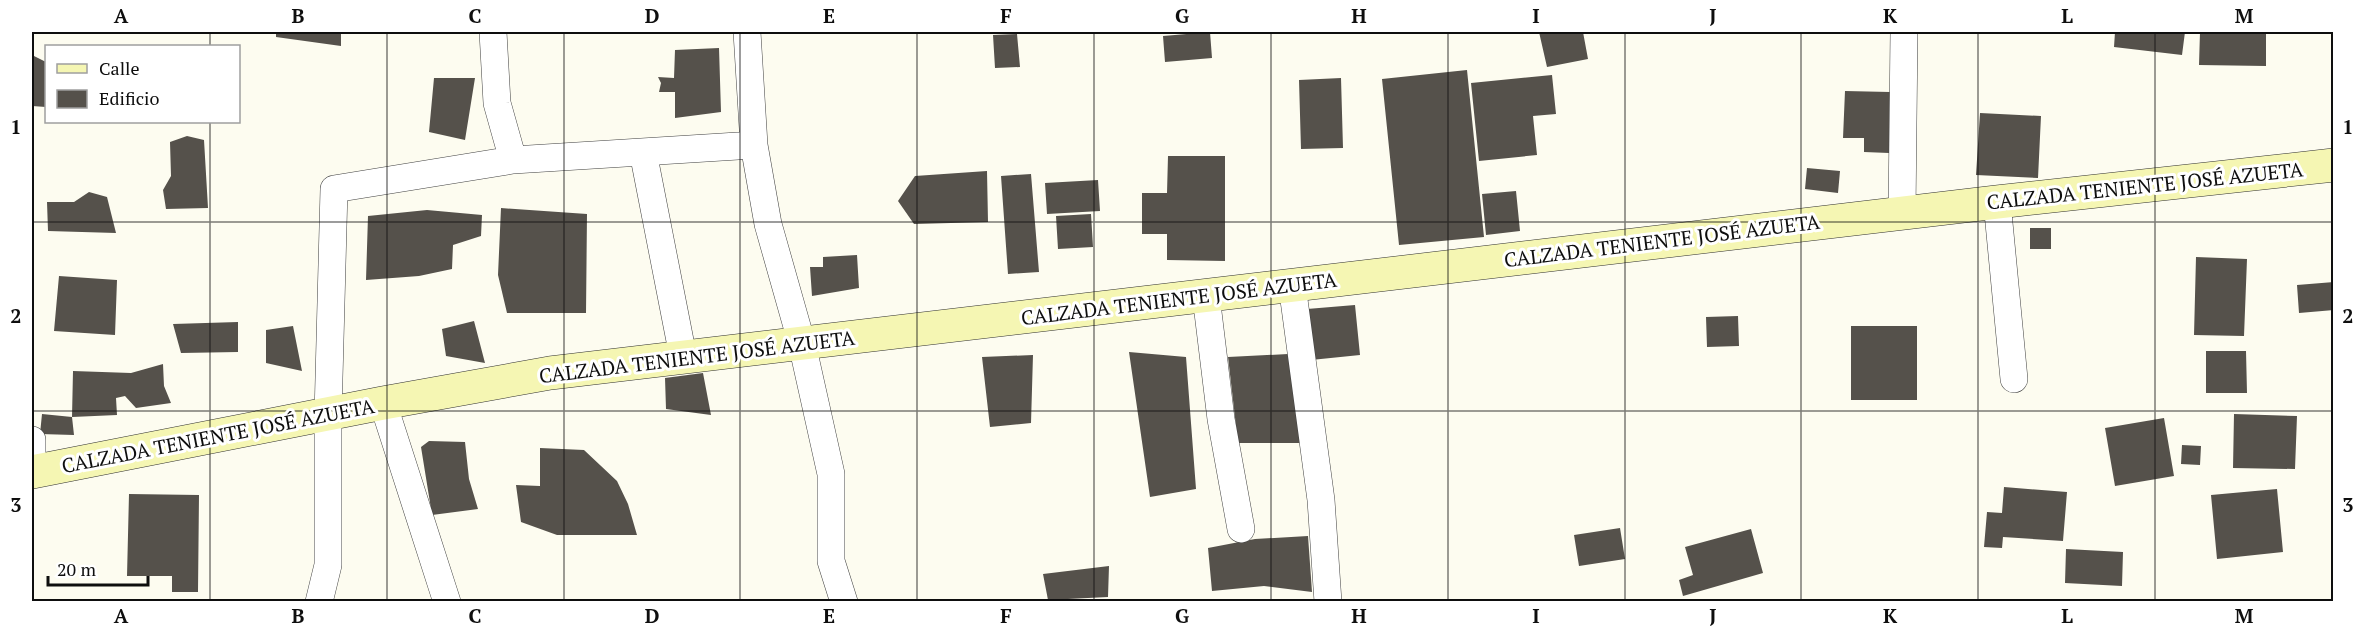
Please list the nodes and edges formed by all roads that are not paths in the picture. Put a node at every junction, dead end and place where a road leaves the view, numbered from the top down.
1 (492, 32) edge
2 (747, 32) edge
3 (1904, 32) edge
4 (754, 145) junction
5 (643, 152) junction
6 (513, 160) junction
7 (2334, 165) edge
8 (1997, 202) junction
9 (1902, 213) junction
10 (1292, 285) junction
11 (1206, 296) junction
12 (802, 344) junction
13 (683, 356) junction
14 (2014, 379) dead end
15 (383, 403) junction
16 (328, 416) junction
17 (32, 440) edge
18 (32, 472) edge
19 (1241, 529) dead end
20 (319, 602) edge
21 (447, 602) edge
22 (844, 602) edge
23 (1328, 602) edge

1 - 6 street
2 - 4 street
3 - 9 street
4 - 5 street
4 - 12 street
5 - 6 street
5 - 13 street
6 - 16 street
7 - 8 main road, CALZADA TENIENTE JOSÉ AZUETA
8 - 9 main road, CALZADA TENIENTE JOSÉ AZUETA
8 - 14 street
9 - 10 main road, CALZADA TENIENTE JOSÉ AZUETA
10 - 11 main road, CALZADA TENIENTE JOSÉ AZUETA
10 - 23 street
11 - 12 main road, CALZADA TENIENTE JOSÉ AZUETA
11 - 19 street
12 - 13 main road, CALZADA TENIENTE JOSÉ AZUETA
12 - 22 street
13 - 15 main road, CALZADA TENIENTE JOSÉ AZUETA
15 - 16 main road, CALZADA TENIENTE JOSÉ AZUETA
15 - 21 street
16 - 18 main road, CALZADA TENIENTE JOSÉ AZUETA
16 - 20 street
17 - 18 street

